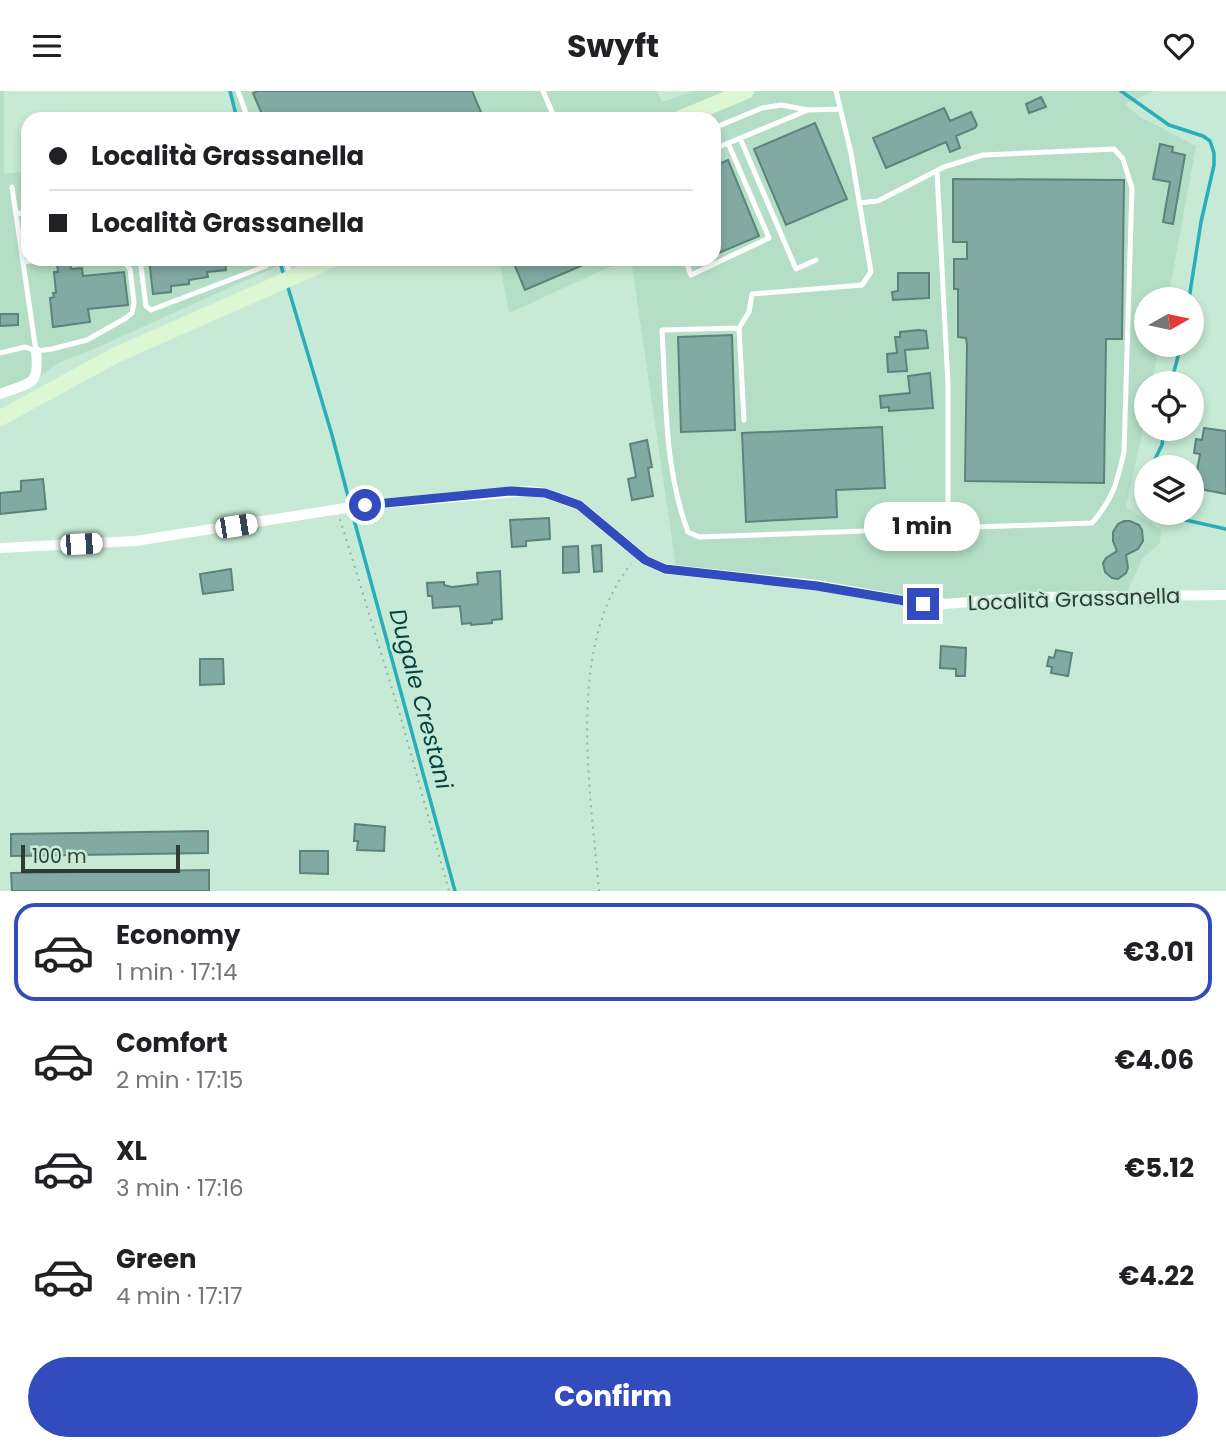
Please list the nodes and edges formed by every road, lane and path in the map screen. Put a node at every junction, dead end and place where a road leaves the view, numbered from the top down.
1 (238, 91) edge
2 (543, 91) edge
3 (746, 91) edge
4 (836, 91) edge
5 (840, 109) junction
6 (807, 110) junction
7 (246, 112) edge
8 (552, 112) edge
9 (696, 112) edge
10 (721, 125) edge
11 (740, 138) junction
12 (728, 143) junction
13 (721, 146) edge
14 (937, 171) junction
15 (12, 187) dead end
16 (859, 203) junction
17 (21, 213) edge
18 (16, 214) junction
19 (21, 248) edge
20 (816, 260) dead end
21 (721, 261) edge
22 (24, 266) edge
23 (128, 266) edge
24 (141, 266) edge
25 (266, 266) edge
26 (288, 266) edge
27 (318, 266) edge
28 (688, 266) edge
29 (710, 266) edge
30 (292, 277) junction
31 (739, 328) junction
32 (36, 351) junction
33 (0, 353) edge
34 (0, 394) edge
35 (0, 418) edge
36 (744, 420) dead end
37 (337, 510) junction
38 (892, 530) dead end
39 (0, 548) edge
40 (639, 555) junction
41 (1226, 595) edge
42 (449, 891) edge
43 (599, 891) edge

1 - 7 lane
2 - 8 lane
3 - 9 main road
4 - 5 lane
5 - 6 lane
5 - 16 lane
6 - 10 lane
6 - 11 lane
11 - 12 lane
11 - 20 lane
12 - 13 lane
12 - 21 lane
14 - 14 lane
14 - 16 lane
15 - 18 lane
16 - 31 lane
17 - 18 lane
18 - 19 lane
22 - 32 lane
23 - 32 lane
24 - 25 lane
26 - 30 lane
27 - 30 main road
28 - 29 lane
30 - 35 main road
31 - 36 lane
31 - 38 lane
32 - 33 lane
32 - 34 street
37 - 39 street, Località Grassanella
37 - 40 street, Località Grassanella
37 - 42 path
40 - 41 street, Località Grassanella
40 - 43 path

